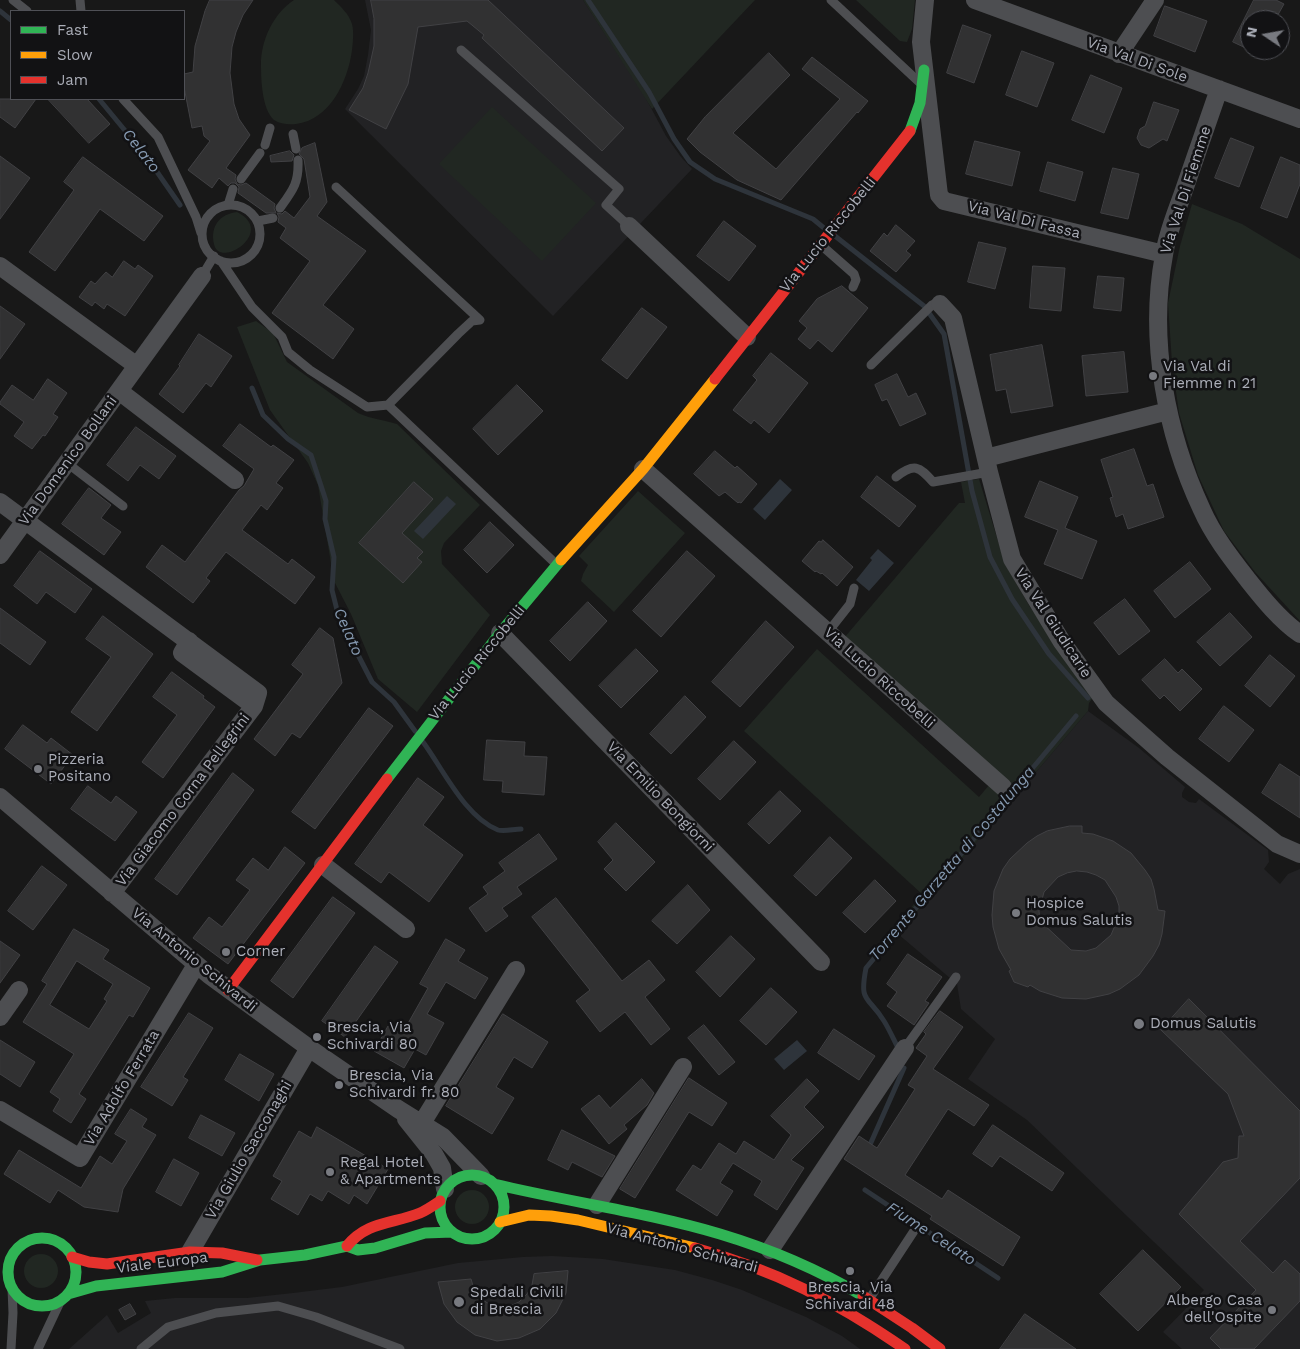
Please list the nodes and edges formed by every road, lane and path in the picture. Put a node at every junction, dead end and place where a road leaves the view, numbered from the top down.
1 (12, 0) edge
2 (831, 0) edge
3 (925, 0) edge
4 (975, 0) edge
5 (1155, 0) edge
6 (26, 10) edge
7 (461, 50) dead end
8 (1119, 54) junction
9 (924, 78) junction
10 (1219, 89) junction
11 (124, 100) edge
12 (1300, 119) edge
13 (270, 128) dead end
14 (909, 133) junction
15 (293, 134) dead end
16 (932, 141) junction
17 (296, 149) dead end
18 (298, 160) dead end
19 (241, 179) dead end
20 (336, 187) dead end
21 (233, 190) dead end
22 (228, 205) junction
23 (280, 208) dead end
24 (273, 218) dead end
25 (258, 221) junction
26 (629, 226) joint
27 (203, 237) junction
28 (827, 237) junction
29 (1164, 254) junction
30 (217, 258) junction
31 (0, 266) edge
32 (202, 276) joint
33 (853, 287) dead end
34 (936, 304) joint
35 (747, 337) junction
36 (871, 365) dead end
37 (137, 366) junction
38 (119, 391) junction
39 (388, 405) junction
40 (1168, 411) junction
41 (67, 462) junction
42 (984, 468) junction
43 (643, 469) junction
44 (896, 477) dead end
45 (235, 480) dead end
46 (0, 502) edge
47 (123, 506) dead end
48 (25, 521) junction
49 (0, 556) edge
50 (557, 565) junction
51 (854, 588) dead end
52 (828, 632) junction
53 (500, 633) junction
54 (1300, 634) edge
55 (1003, 787) dead end
56 (0, 797) edge
57 (1300, 854) edge
58 (323, 865) junction
59 (112, 893) junction
60 (406, 929) dead end
61 (821, 962) dead end
62 (196, 965) junction
63 (516, 970) dead end
64 (956, 977) dead end
65 (19, 990) dead end
66 (228, 990) junction
67 (0, 1017) edge
68 (309, 1048) junction
69 (905, 1048) joint
70 (683, 1068) dead end
71 (0, 1110) edge
72 (398, 1110) junction
73 (422, 1123) junction
74 (488, 1180) junction
75 (443, 1195) junction
76 (597, 1205) junction
77 (500, 1222) junction
78 (914, 1231) dead end
79 (452, 1232) junction
80 (11, 1241) dead end
81 (24, 1243) junction
82 (347, 1246) junction
83 (770, 1250) junction
84 (190, 1252) junction
85 (72, 1257) junction
86 (260, 1260) junction
87 (0, 1270) edge
88 (10, 1283) junction
89 (64, 1297) junction
90 (869, 1300) junction
91 (12, 1326) junction
92 (4, 1349) edge
93 (11, 1349) edge
94 (38, 1349) edge
95 (141, 1349) edge
96 (400, 1349) edge
97 (905, 1349) edge
98 (940, 1349) edge

1 - 6 lane
2 - 9 lane
3 - 9 street, Via Val Di Fassa
4 - 8 street, Via Val Di Sole
5 - 8 street
7 - 26 lane
8 - 10 street, Via Val Di Sole
9 - 14 street, Via Lucio Riccobelli
9 - 16 street, Via Val Di Fassa
10 - 12 street, Via Val Di Sole
10 - 29 street, Via Val Di Fiemme
11 - 27 lane
13 - 19 lane
14 - 16 street
14 - 28 street, Via Lucio Riccobelli
15 - 17 lane
16 - 29 street, Via Val Di Fassa
18 - 23 lane
20 - 39 lane
21 - 22 lane
22 - 25 lane
22 - 27 lane
24 - 25 lane
25 - 30 lane
26 - 35 street
27 - 30 lane
28 - 33 lane
28 - 35 street, Via Lucio Riccobelli
29 - 40 street, Via Val Di Fiemme
30 - 32 lane
30 - 39 lane
31 - 37 street
32 - 37 street, Via Domenico Bollani
34 - 36 lane
34 - 42 street, Via Val Giudicarie
35 - 43 street, Via Lucio Riccobelli
37 - 38 street, Via Domenico Bollani
38 - 41 street, Via Domenico Bollani
38 - 45 street, Via Domenico Bollani
39 - 50 lane
40 - 42 street
40 - 54 street, Via Val Di Fiemme
41 - 47 lane
41 - 48 street, Via Domenico Bollani
42 - 44 lane
42 - 57 street, Via Val Giudicarie
43 - 50 street, Via Lucio Riccobelli
43 - 52 street, Via Lucio Riccobelli
46 - 48 street, Via Giacomo Corna Pellegrini
48 - 49 street, Via Domenico Bollani
48 - 59 street, Via Giacomo Corna Pellegrini
50 - 53 street, Via Lucio Riccobelli
51 - 52 lane
52 - 55 street, Via Lucio Riccobelli
53 - 58 street, Via Lucio Riccobelli
53 - 61 street, Via Emilio Bongiorni
56 - 59 street, Via Antonio Schivardi
58 - 60 street
58 - 66 street, Via Lucio Riccobelli
59 - 62 street, Via Antonio Schivardi
62 - 66 street, Via Antonio Schivardi
62 - 71 street, Via Adolfo Ferrata
63 - 73 street
64 - 69 lane
65 - 67 street
66 - 68 street, Via Antonio Schivardi
68 - 72 street, Via Antonio Schivardi
68 - 84 street, Via Giulio Sacconaghi
69 - 83 street, Via Antonio Schivardi
70 - 76 street, Via Antonio Schivardi
72 - 73 street, Via Antonio Schivardi
72 - 75 street, Via Antonio Schivardi
73 - 74 street, Via Antonio Schivardi
74 - 75 street, Viale Europa
74 - 76 street, Via Antonio Schivardi
74 - 77 street
75 - 79 street
75 - 82 street, Viale Europa
76 - 83 street, Via Antonio Schivardi
77 - 79 street, Viale Europa
77 - 97 street, Via Antonio Schivardi
78 - 90 lane
79 - 82 street, Viale Europa
80 - 81 street, Viale Europa
81 - 85 street, Viale Europa
81 - 88 street
82 - 86 street, Viale Europa
83 - 90 street, Via Antonio Schivardi
84 - 85 street, Viale Europa
84 - 86 street, Viale Europa
85 - 89 street
86 - 89 street, Viale Europa
87 - 88 street, Viale Europa
88 - 89 street, Viale Europa
88 - 91 lane
89 - 94 lane
90 - 98 street, Via Antonio Schivardi
91 - 92 lane
91 - 93 lane
95 - 96 lane

